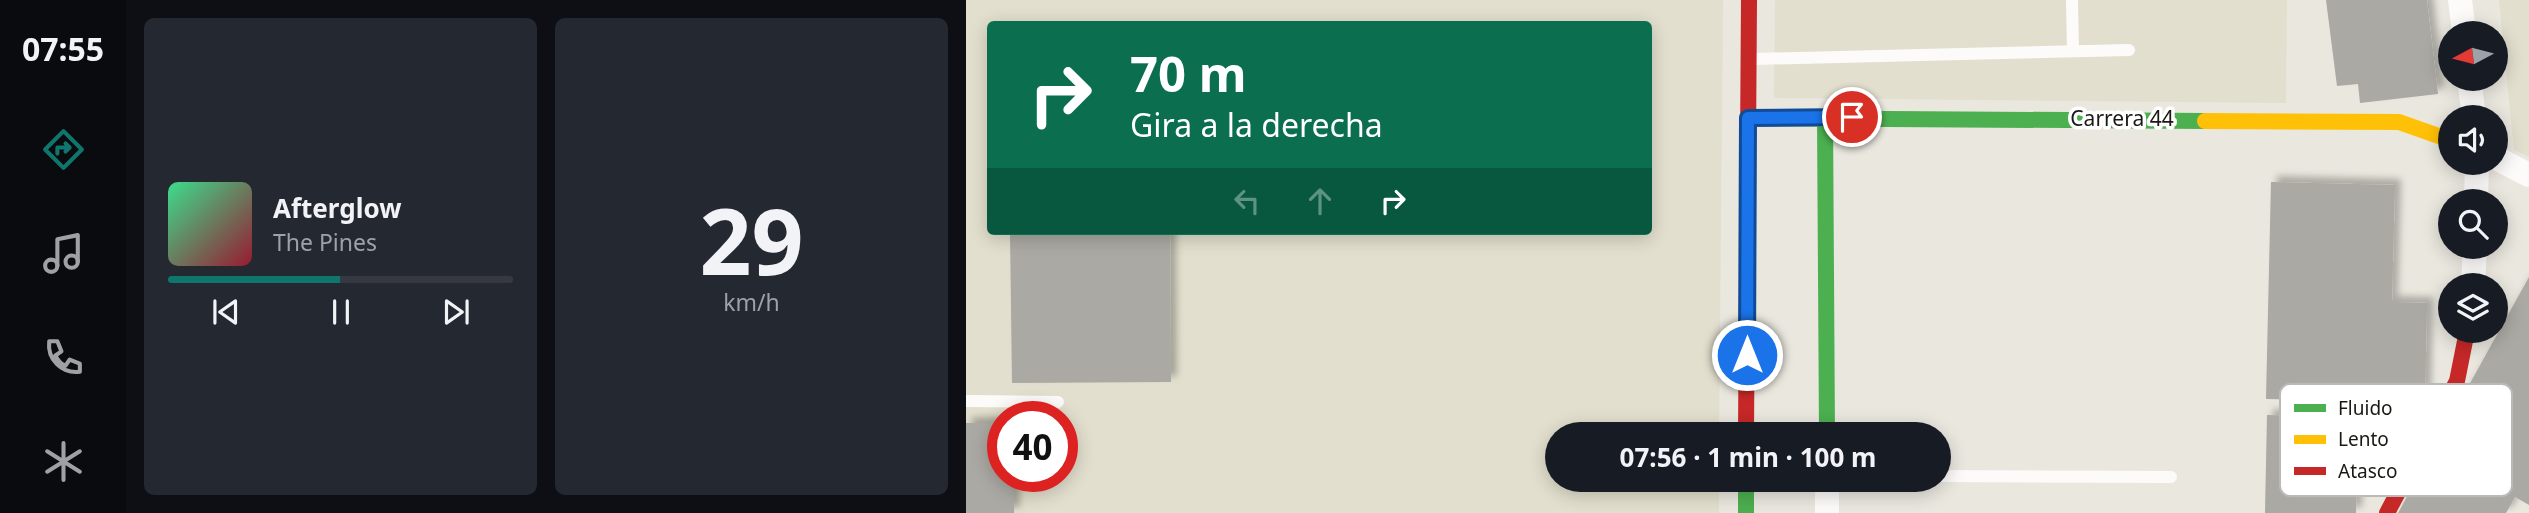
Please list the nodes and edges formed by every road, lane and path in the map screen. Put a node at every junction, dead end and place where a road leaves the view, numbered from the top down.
1 (1749, 0) edge
2 (2072, 0) edge
3 (2460, 0) edge
4 (2463, 21) edge
5 (2129, 50) dead end
6 (2073, 51) junction
7 (1749, 59) junction
8 (1825, 117) junction
9 (1748, 118) junction
10 (2438, 136) edge
11 (2508, 164) edge
12 (2529, 175) edge
13 (2465, 343) edge
14 (2455, 384) edge
15 (966, 401) edge
16 (987, 401) edge
17 (1746, 422) edge
18 (1827, 422) edge
19 (1951, 476) edge
20 (2171, 477) dead end
21 (1746, 492) edge
22 (1827, 492) edge
23 (2396, 496) edge
24 (1746, 513) edge
25 (1827, 513) edge
26 (2387, 513) edge

1 - 7 street
2 - 6 lane
3 - 4 street
5 - 6 lane
6 - 7 lane
7 - 9 street
8 - 9 street, Carrera 44
8 - 10 street, Carrera 44
8 - 18 street
9 - 17 street
11 - 12 street
13 - 14 street
15 - 16 lane
19 - 20 lane
21 - 24 street
22 - 25 street
23 - 26 street

